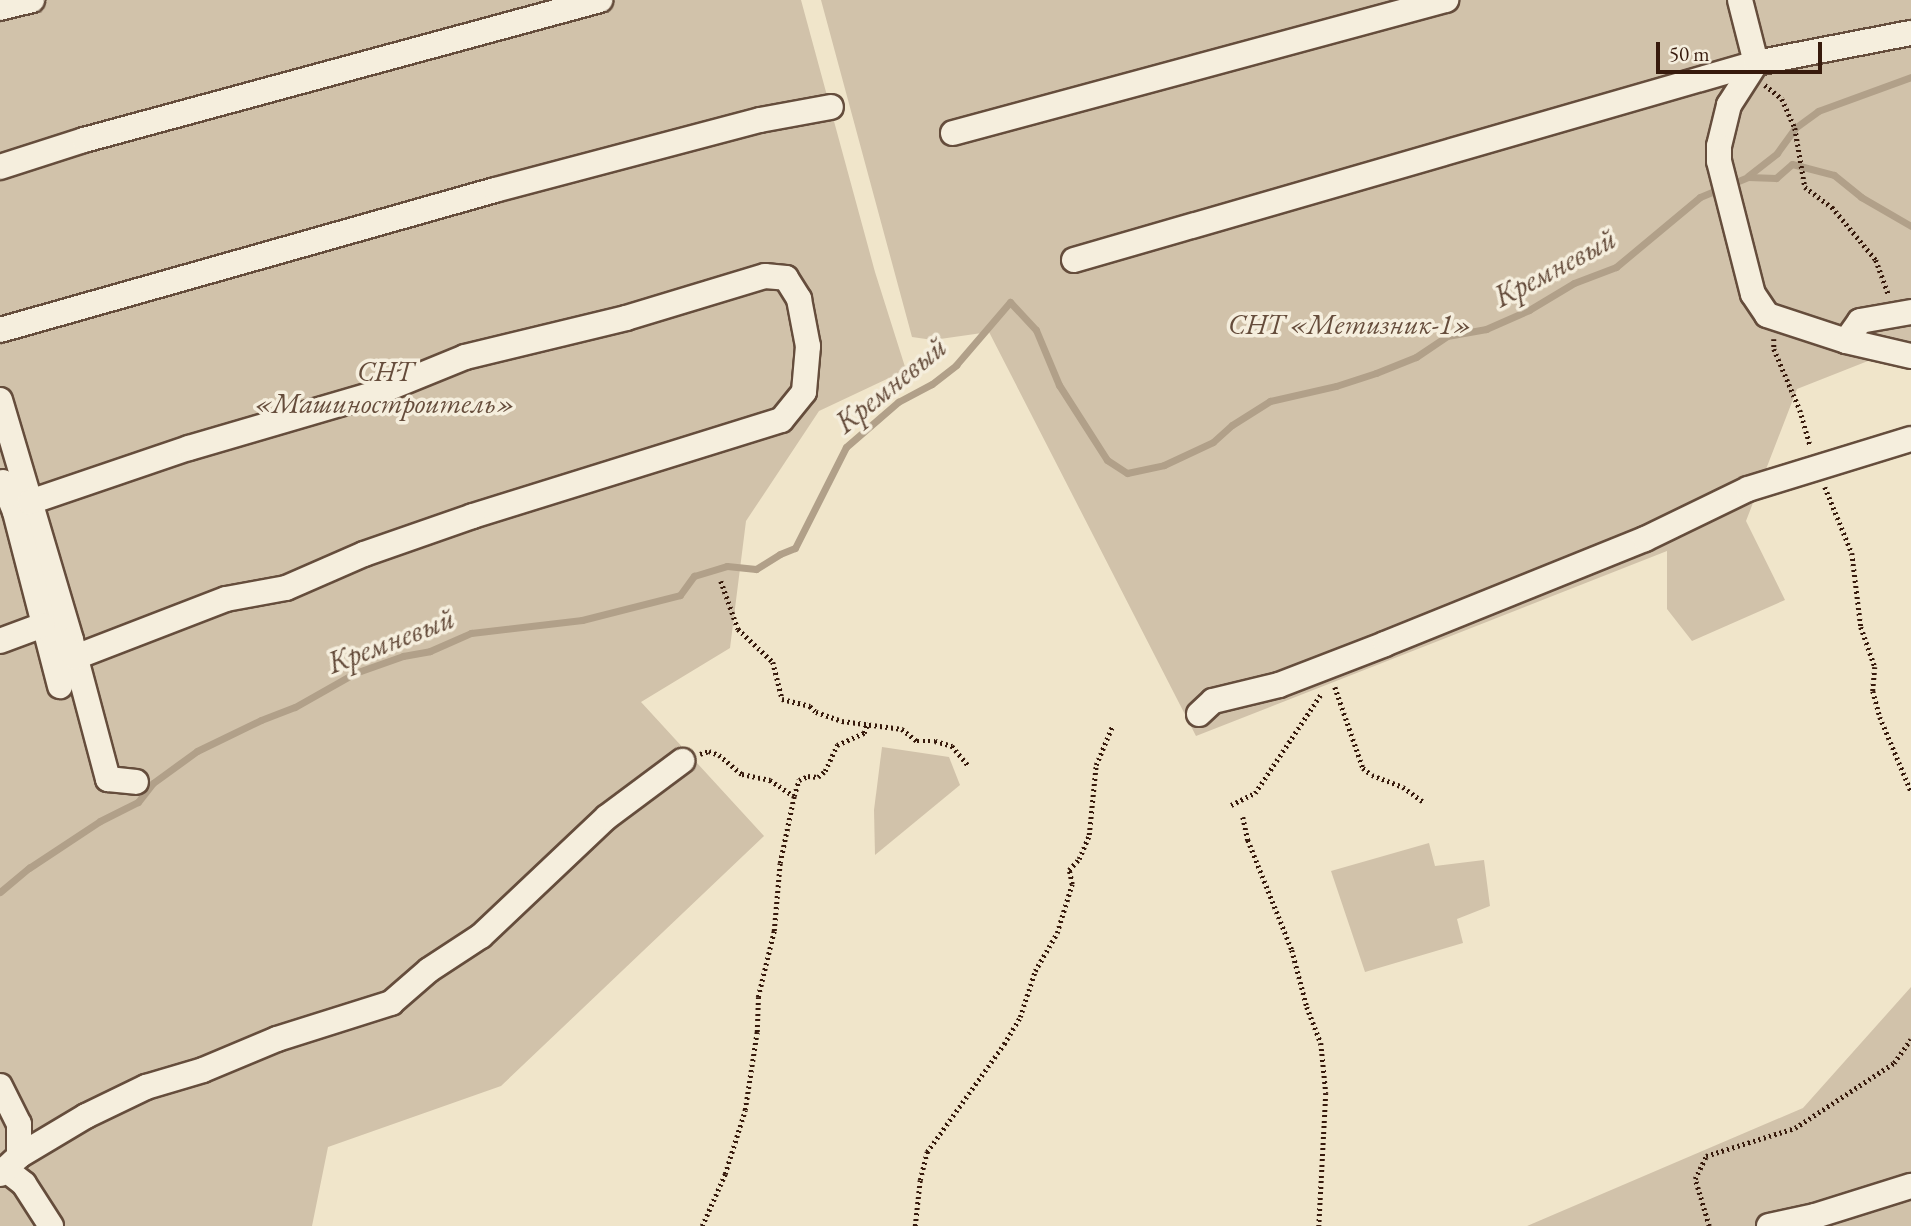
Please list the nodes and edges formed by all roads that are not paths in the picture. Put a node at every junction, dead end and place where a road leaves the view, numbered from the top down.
1 (32, 0) edge
2 (600, 0) edge
3 (1446, 0) edge
4 (1740, 0) edge
5 (0, 8) edge
6 (1911, 33) edge
7 (1756, 63) junction
8 (831, 107) dead end
9 (953, 133) dead end
10 (0, 167) edge
11 (1074, 260) dead end
12 (1911, 312) edge
13 (0, 330) edge
14 (1846, 341) junction
15 (1911, 356) edge
16 (0, 400) edge
17 (1911, 439) edge
18 (1, 479) edge
19 (30, 502) junction
20 (43, 625) junction
21 (0, 641) edge
22 (76, 657) junction
23 (60, 686) dead end
24 (1199, 714) dead end
25 (682, 761) road end
26 (136, 782) dead end
27 (0, 1086) edge
28 (8, 1166) edge
29 (1911, 1186) edge
30 (51, 1226) edge
31 (1769, 1226) edge

1 - 5 lane
2 - 10 lane
3 - 9 lane
4 - 7 lane
6 - 7 lane
7 - 11 lane
7 - 14 lane
8 - 13 lane
12 - 14 lane
14 - 15 lane
16 - 19 lane
17 - 24 lane
18 - 19 lane
18 - 20 lane
19 - 22 lane
19 - 22 lane
20 - 21 lane
20 - 22 lane
20 - 23 lane
22 - 26 lane
25 - 28 lane
27 - 28 lane
28 - 30 lane
29 - 31 lane

